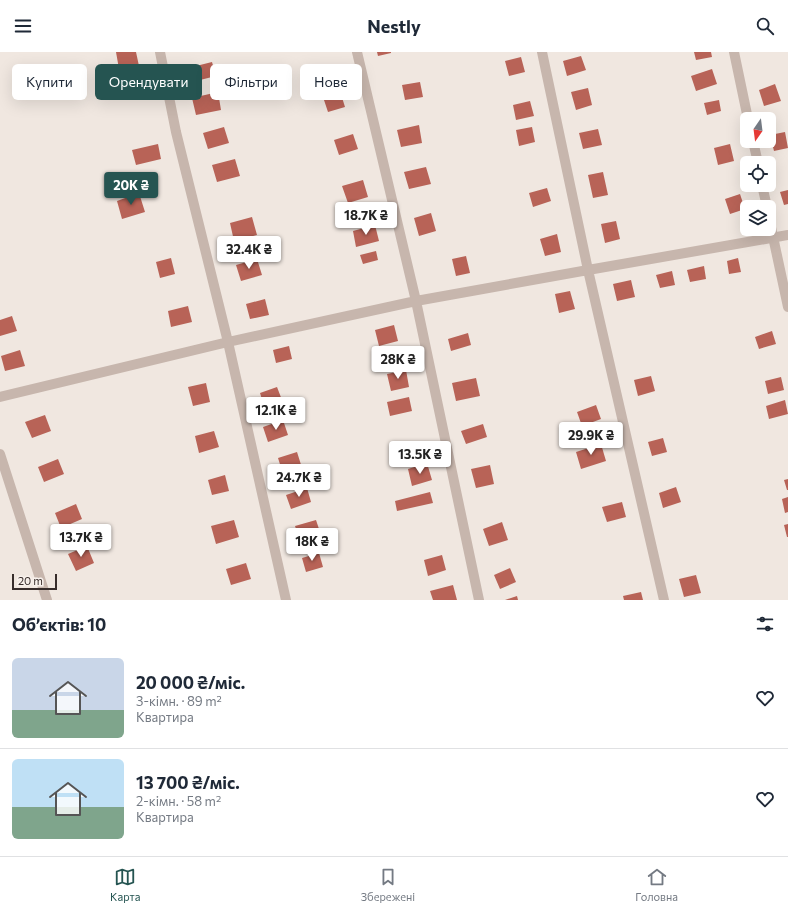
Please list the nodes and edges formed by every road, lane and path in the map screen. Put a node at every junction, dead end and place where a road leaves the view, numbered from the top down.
1 (160, 52) edge
2 (356, 52) edge
3 (542, 52) edge
4 (734, 52) edge
5 (747, 112) edge
6 (788, 235) edge
7 (773, 238) junction
8 (588, 270) junction
9 (416, 302) junction
10 (788, 307) edge
11 (228, 342) junction
12 (0, 397) edge
13 (0, 454) edge
14 (47, 600) edge
15 (286, 600) edge
16 (479, 600) edge
17 (664, 600) edge

1 - 11 street
2 - 9 street
3 - 8 street
4 - 5 street
6 - 7 street
7 - 8 street
7 - 10 street
8 - 9 street
8 - 17 street
9 - 11 street
9 - 16 street
11 - 12 street
11 - 15 street
13 - 14 street

